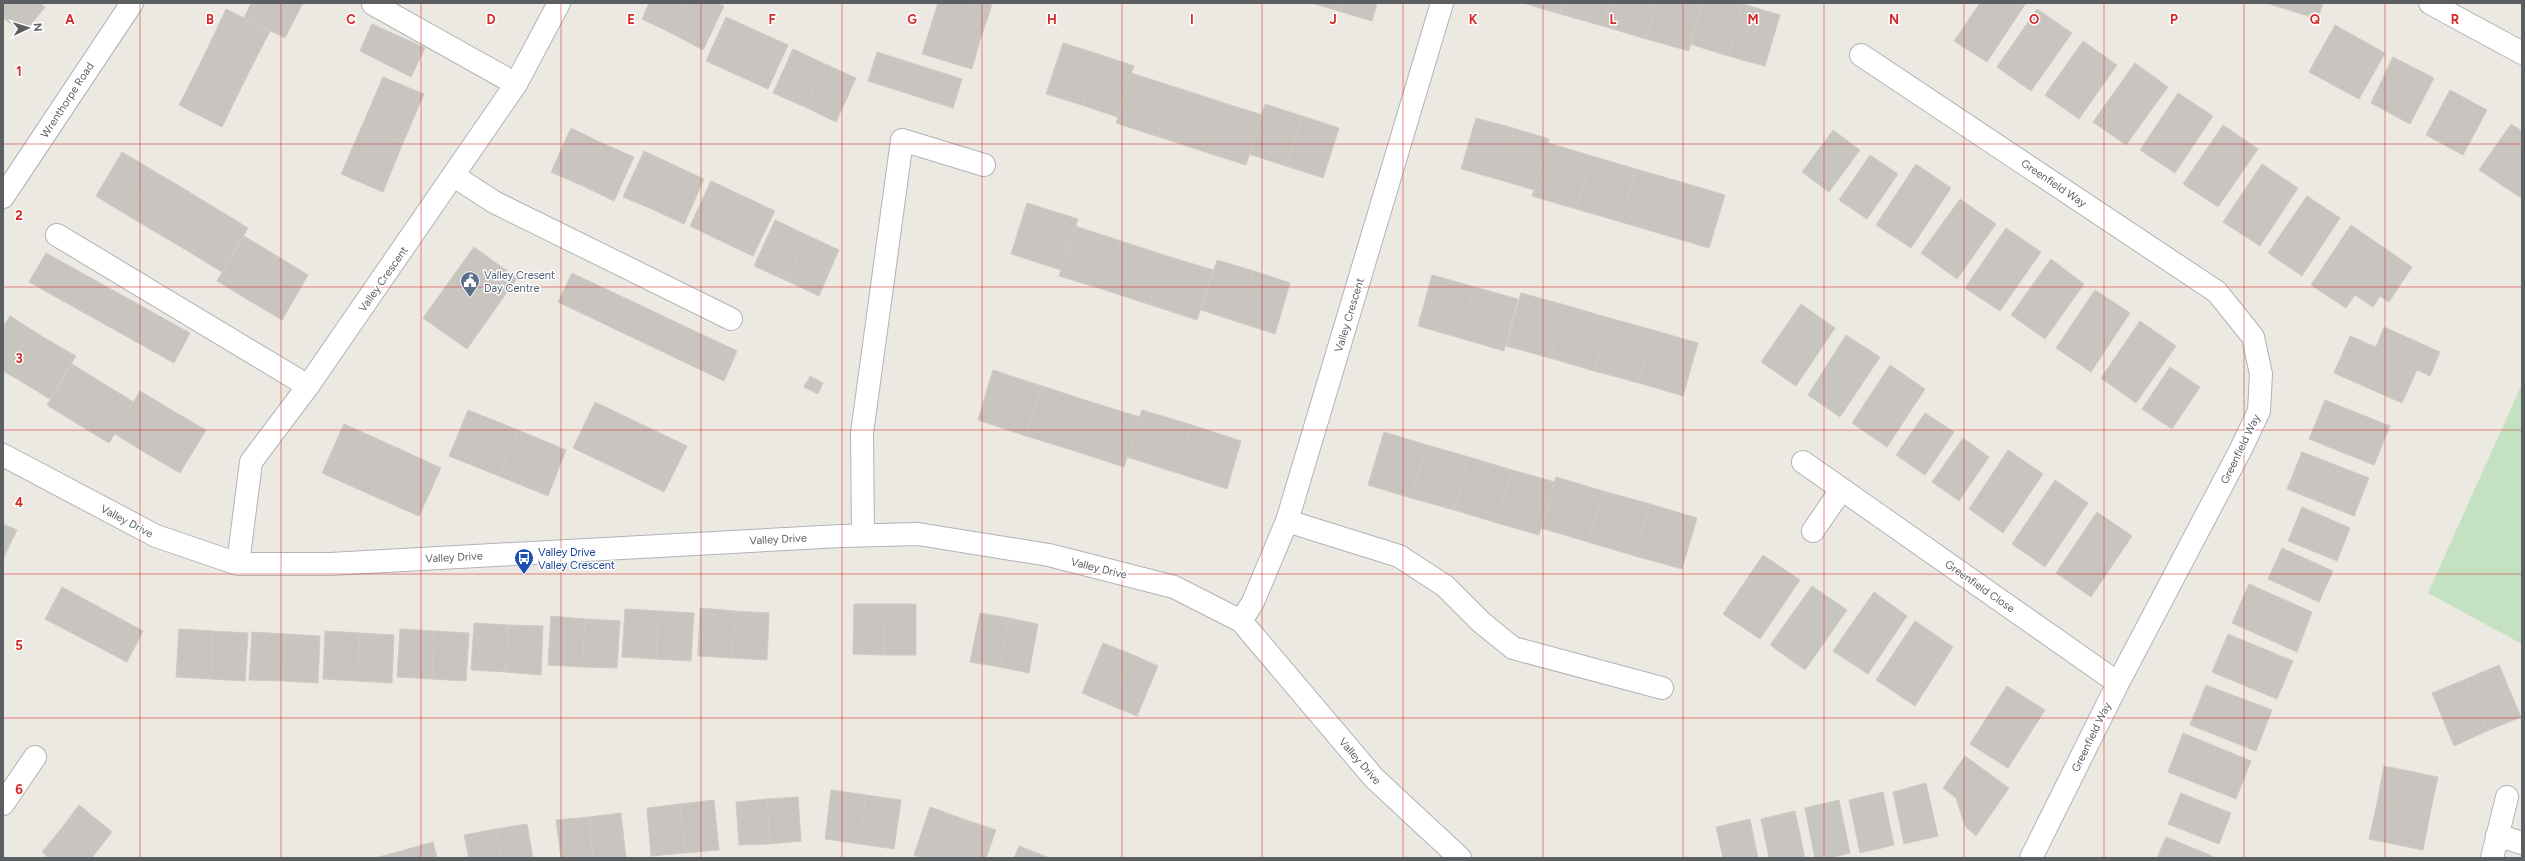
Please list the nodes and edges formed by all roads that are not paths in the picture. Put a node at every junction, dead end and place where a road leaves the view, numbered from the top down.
1 (132, 3) edge
2 (559, 3) edge
3 (1442, 3) edge
4 (2430, 3) edge
5 (373, 4) edge
6 (2522, 53) edge
7 (1861, 55) dead end
8 (516, 84) junction
9 (984, 165) dead end
10 (454, 176) junction
11 (3, 197) edge
12 (57, 235) dead end
13 (731, 319) dead end
14 (308, 386) junction
15 (3, 455) edge
16 (1803, 462) dead end
17 (1841, 490) junction
18 (1287, 521) junction
19 (1813, 530) dead end
20 (863, 535) junction
21 (238, 564) junction
22 (1241, 621) junction
23 (2118, 683) junction
24 (1662, 688) dead end
25 (35, 757) dead end
26 (2507, 797) dead end
27 (3, 804) edge
28 (2497, 835) junction
29 (2522, 843) edge
30 (1460, 858) edge
31 (2031, 858) edge
32 (2492, 858) edge

1 - 11 street, Wrenthorpe Road
2 - 8 street, Valley Crescent
3 - 18 street, Valley Crescent
4 - 6 street
5 - 8 street
7 - 23 street, Greenfield Way
8 - 10 street, Valley Crescent
9 - 20 street
10 - 13 street
10 - 14 street, Valley Crescent
12 - 14 street
14 - 21 street, Valley Crescent
15 - 21 street, Valley Drive
16 - 17 street, Greenfield Close
17 - 19 street
17 - 23 street, Greenfield Close
18 - 22 street, Valley Crescent
18 - 24 street
20 - 21 street, Valley Drive
20 - 22 street, Valley Drive
22 - 30 street, Valley Drive
23 - 31 street, Greenfield Way
25 - 27 street
26 - 28 street
28 - 29 street
28 - 32 street

